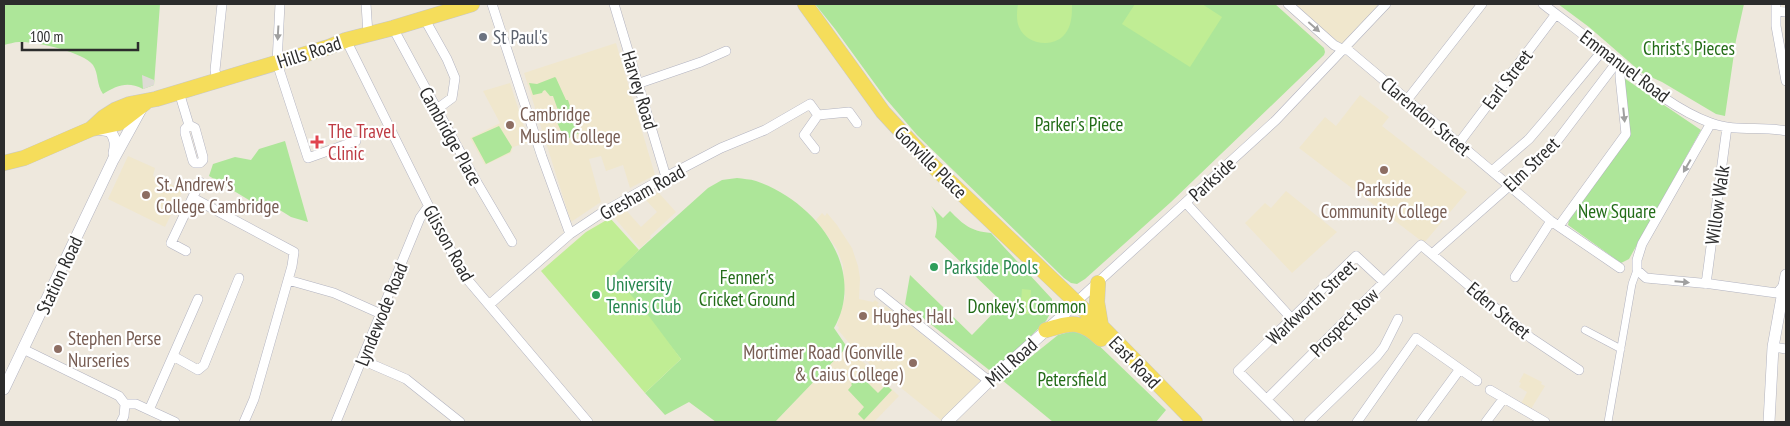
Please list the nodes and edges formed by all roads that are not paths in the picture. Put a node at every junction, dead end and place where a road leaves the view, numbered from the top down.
1 (222, 4) edge
2 (280, 4) edge
3 (366, 4) edge
4 (470, 4) edge
5 (492, 4) edge
6 (614, 4) edge
7 (805, 4) edge
8 (1288, 4) edge
9 (1386, 4) edge
10 (1482, 4) edge
11 (1543, 4) edge
12 (1776, 7) edge
13 (1786, 12) edge
14 (1556, 14) junction
15 (424, 18) junction
16 (393, 28) junction
17 (368, 34) junction
18 (346, 40) junction
19 (1342, 49) junction
20 (1603, 50) junction
21 (726, 51) dead end
22 (277, 63) junction
23 (1621, 65) junction
24 (217, 80) junction
25 (1786, 81) edge
26 (637, 84) junction
27 (179, 92) junction
28 (1407, 100) junction
29 (437, 109) junction
30 (818, 115) junction
31 (131, 119) junction
32 (857, 123) dead end
33 (1711, 123) junction
34 (189, 125) dead end
35 (1727, 126) junction
36 (1786, 126) edge
37 (91, 129) junction
38 (1776, 129) junction
39 (1786, 131) edge
40 (356, 141) dead end
41 (1459, 143) junction
42 (815, 150) dead end
43 (113, 160) junction
44 (4, 163) edge
45 (1492, 171) junction
46 (666, 177) junction
47 (200, 182) dead end
48 (1509, 187) junction
49 (192, 198) junction
50 (1186, 203) junction
51 (428, 207) junction
52 (1555, 224) junction
53 (570, 234) junction
54 (512, 242) dead end
55 (1421, 245) joint
56 (186, 251) dead end
57 (1432, 254) junction
58 (1620, 268) dead end
59 (1637, 270) junction
60 (1515, 277) dead end
61 (239, 278) dead end
62 (1786, 279) edge
63 (288, 280) junction
64 (1384, 282) junction
65 (1098, 283) junction
66 (1706, 284) junction
67 (879, 293) dead end
68 (198, 300) dead end
69 (1075, 303) junction
70 (490, 305) junction
71 (381, 314) junction
72 (1292, 319) junction
73 (1398, 319) dead end
74 (1101, 326) junction
75 (1046, 330) junction
76 (1585, 330) dead end
77 (1773, 347) junction
78 (1621, 349) junction
79 (1786, 349) edge
80 (23, 350) junction
81 (173, 356) junction
82 (362, 360) junction
83 (1142, 369) junction
84 (1460, 369) junction
85 (1579, 370) dead end
86 (989, 381) junction
87 (1478, 381) dead end
88 (4, 389) edge
89 (1490, 390) dead end
90 (1504, 398) junction
91 (1267, 399) junction
92 (124, 402) junction
93 (149, 410) junction
94 (121, 422) edge
95 (175, 422) edge
96 (244, 422) edge
97 (336, 422) edge
98 (460, 422) edge
99 (588, 422) edge
100 (947, 422) edge
101 (1195, 422) edge
102 (1289, 422) edge
103 (1309, 422) edge
104 (1357, 422) edge
105 (1421, 422) edge
106 (1486, 422) edge
107 (1545, 422) edge
108 (1608, 422) edge
109 (1769, 422) edge

1 - 24 street
2 -> 22 street
3 - 17 street
4 - 15 main road, Hills Road
5 - 53 street
6 - 26 street, Harvey Road
7 - 69 main road, Gonville Place
8 -> 19 street, Clarendon Street
9 - 19 street, Parkside
10 - 28 street
11 - 14 street, Emmanuel Road
12 - 13 street
12 - 25 street
14 - 20 street, Emmanuel Road
14 - 41 street, Earl Street
15 - 16 main road, Hills Road
15 - 29 street
16 - 17 main road, Hills Road
16 - 29 street, Cambridge Place
17 - 18 main road, Hills Road
18 - 22 main road, Hills Road
18 - 51 street, Glisson Road
19 - 28 street, Clarendon Street
19 - 50 street, Parkside
20 - 23 street, Emmanuel Road
20 - 45 street
21 - 26 street
22 - 24 main road, Hills Road
22 - 40 street
23 - 33 street, Emmanuel Road
23 - 48 street, Elm Street
23 -> 52 street
24 - 27 main road, Hills Road
26 - 46 street, Harvey Road
27 - 31 main road, Hills Road
27 - 34 street
28 - 41 street, Clarendon Street
29 - 54 street, Cambridge Place
30 - 32 street
30 - 42 street
30 - 46 street, Gresham Road
31 - 37 main road, Hills Road
31 - 37 main road, Hills Road
31 - 43 street, Station Road
33 - 35 street, Emmanuel Road
33 -> 59 street
35 - 38 street, Emmanuel Road
35 - 66 street, Willow Walk
36 - 38 street
37 - 43 street, Station Road
37 - 44 main road, Hills Road
38 - 39 street
41 - 45 street, Clarendon Street
43 - 80 street, Station Road
45 - 48 street, Clarendon Street
46 - 53 street, Gresham Road
47 - 49 street
48 - 52 street, Clarendon Street
48 - 57 street, Elm Street
49 - 56 street
49 - 63 street
50 - 65 street, Parkside
50 - 72 street
51 - 70 street, Glisson Road
51 - 71 street, Lyndewode Road
52 - 58 street
52 - 60 street
53 - 70 street, Gresham Road
55 - 57 street, Eden Street
55 - 64 street, Prospect Row
57 - 85 street, Eden Street
59 -> 66 street
59 - 78 street
61 - 81 street
62 - 66 street
62 - 77 street
63 - 71 street
63 - 96 street
64 - 72 street, Warkworth Street
64 - 91 street, Prospect Row
65 - 69 street, Parkside
65 - 74 main road
67 - 86 street
68 - 81 street
69 - 74 main road, East Road
69 - 75 street, Mill Road
70 - 99 street, Glisson Road
71 - 82 street, Lyndewode Road
72 - 91 street, Warkworth Street
73 - 103 street
74 - 83 main road, East Road
75 - 83 main road
75 - 86 street, Mill Road
76 - 78 street
77 - 79 street
77 - 109 street
78 - 108 street
80 - 88 street, Station Road
80 - 92 street
81 - 93 street
82 - 97 street, Lyndewode Road
82 - 98 street
83 - 101 main road, East Road
84 - 87 street
84 - 104 street
84 - 105 street
86 - 100 street, Mill Road
89 - 90 street
90 - 106 street
90 - 107 street
91 - 102 street
92 - 93 street
92 - 94 street
93 - 95 street

